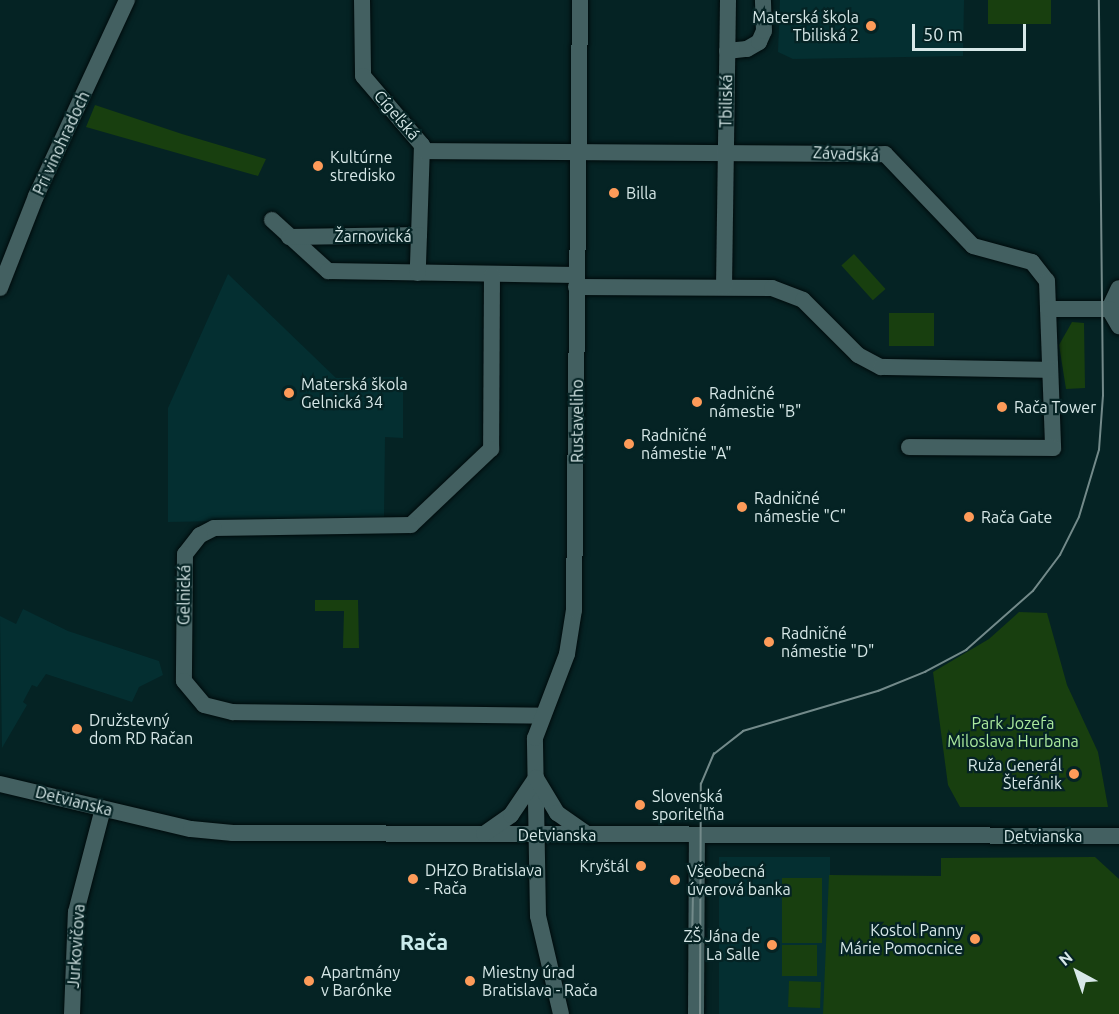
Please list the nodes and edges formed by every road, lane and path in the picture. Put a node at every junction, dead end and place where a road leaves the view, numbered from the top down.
1 (127, 0) edge
2 (362, 0) edge
3 (580, 0) edge
4 (728, 0) edge
5 (763, 0) edge
6 (727, 51) junction
7 (423, 150) junction
8 (578, 151) junction
9 (724, 152) junction
10 (272, 220) dead end
11 (419, 235) junction
12 (290, 237) junction
13 (418, 273) junction
14 (492, 275) junction
15 (576, 281) junction
16 (724, 287) junction
17 (0, 288) edge
18 (1119, 288) edge
19 (1048, 309) junction
20 (1114, 309) edge
21 (1119, 326) edge
22 (1049, 370) junction
23 (909, 447) dead end
24 (541, 716) junction
25 (536, 778) junction
26 (0, 784) edge
27 (103, 808) junction
28 (483, 835) junction
29 (536, 835) junction
30 (588, 835) junction
31 (697, 836) junction
32 (1119, 836) edge
33 (72, 1014) edge
34 (561, 1014) edge
35 (696, 1014) edge

1 - 17 street, Pri vinohradoch
2 - 7 street, Cígeľská
3 - 8 street, Rustaveliho
4 - 6 street, Tbiliská
5 - 6 street, Tbiliská
6 - 9 street, Tbiliská
7 - 8 street, Cígeľská
7 - 11 street
8 - 9 street, Závadská
8 - 15 street, Rustaveliho
9 - 16 street, Tbiliská
9 - 19 street, Závadská
10 - 12 street, Žarnovická
11 - 12 street, Žarnovická
11 - 13 street, Žarnovická
12 - 13 street, Žarnovická
13 - 14 street, Žarnovická
14 - 15 street, Žarnovická
14 - 24 street, Gelnická
15 - 16 street
15 - 24 street, Rustaveliho
16 - 22 street
18 - 20 street
19 - 20 street
19 - 22 street, Závadská
20 - 21 street
22 - 23 street, Závadská
24 - 25 street, Rustaveliho
25 - 28 street
25 - 29 street, Rustaveliho
25 - 30 street
26 - 27 street, Detvianska
27 - 28 street, Detvianska
27 - 33 street, Jurkovičova
28 - 29 street, Detvianska
29 - 30 street, Detvianska
29 - 34 street, Rustaveliho
30 - 31 street, Detvianska
31 - 32 street, Detvianska
31 - 35 street

